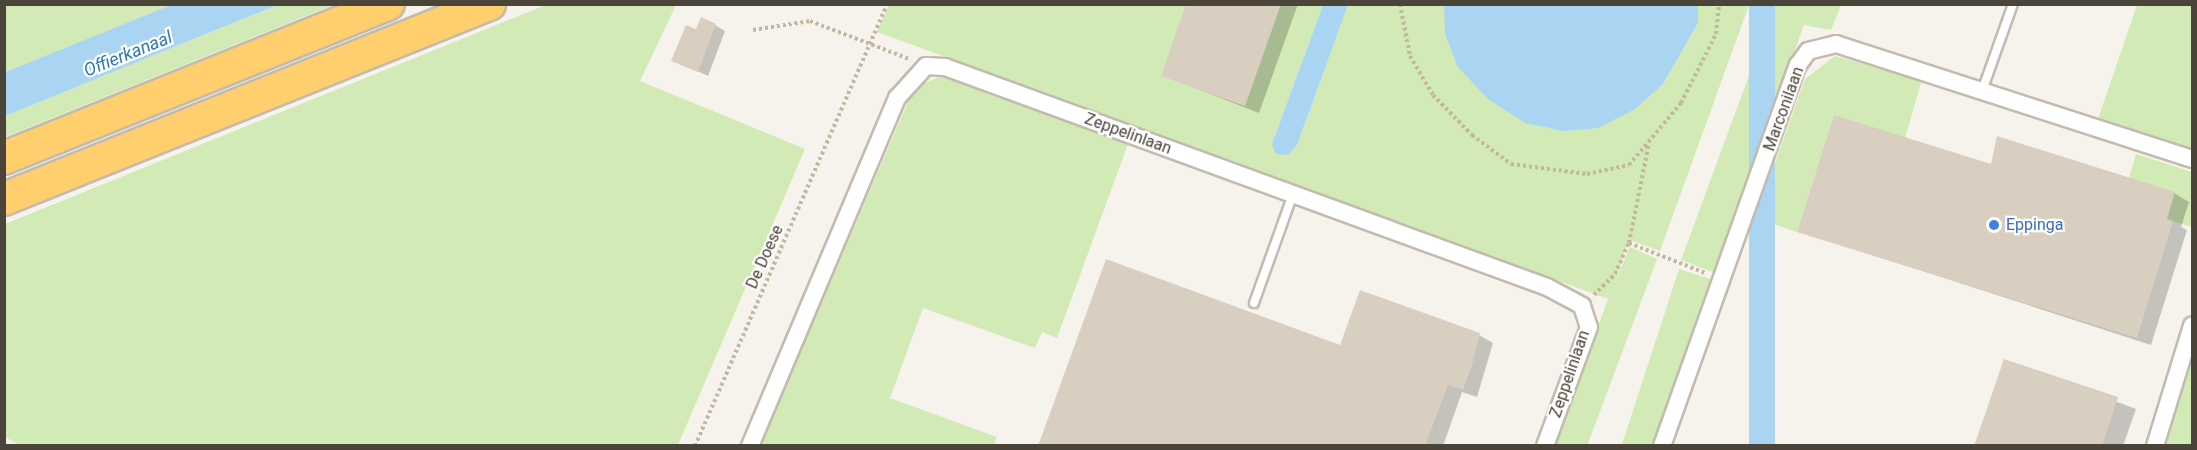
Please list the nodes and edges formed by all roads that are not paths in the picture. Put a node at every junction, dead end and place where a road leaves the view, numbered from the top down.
1 (388, 4) edge
2 (489, 4) edge
3 (2013, 4) edge
4 (1982, 91) junction
5 (4, 159) edge
6 (2193, 159) edge
7 (1293, 194) junction
8 (4, 199) edge
9 (1254, 303) dead end
10 (2193, 326) edge
11 (750, 446) edge
12 (1545, 446) edge
13 (1662, 446) edge
14 (2155, 446) edge

1 - 5 highway
2 - 8 highway
3 - 4 lane
4 - 6 street, Marconilaan
4 - 13 street, Marconilaan
7 - 9 lane
7 - 11 street, Zeppelinlaan
7 - 12 street, Zeppelinlaan
10 - 14 street

